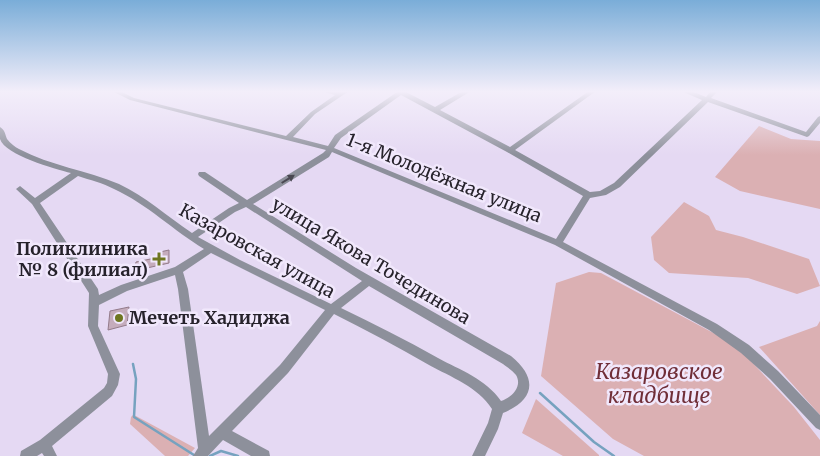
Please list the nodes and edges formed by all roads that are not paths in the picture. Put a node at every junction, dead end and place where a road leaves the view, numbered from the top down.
1 (187, 112) edge
2 (313, 112) edge
3 (371, 112) edge
4 (439, 112) edge
5 (563, 112) edge
6 (693, 112) edge
7 (742, 112) edge
8 (820, 118) edge
9 (0, 129) edge
10 (289, 137) junction
11 (330, 149) junction
12 (510, 150) junction
13 (78, 172) junction
14 (202, 174) dead end
15 (20, 188) dead end
16 (588, 195) junction
17 (35, 202) junction
18 (246, 205) junction
19 (192, 238) junction
20 (558, 243) junction
21 (211, 249) junction
22 (178, 270) junction
23 (370, 280) junction
24 (94, 302) junction
25 (331, 310) junction
26 (498, 408) junction
27 (820, 424) edge
28 (222, 433) junction
29 (44, 444) junction
30 (202, 453) edge
31 (26, 456) edge
32 (51, 456) edge
33 (264, 456) edge
34 (478, 456) edge

1 - 10 street, 1-я Молодёжная улица
2 - 10 street
3 - 11 street
4 - 12 street
5 - 12 street
6 - 16 street
7 - 8 street
9 - 13 street, Казаровская улица
10 - 11 street, 1-я Молодёжная улица
18 -> 11 street
11 - 20 street, 1-я Молодёжная улица
12 - 16 street
13 - 17 street
13 - 19 street, Казаровская улица
14 - 18 street, улица Якова Точединова
15 - 17 street
16 - 20 street
17 - 24 street
18 - 19 street
18 - 23 street, улица Якова Точединова
19 - 21 street, Казаровская улица
20 - 27 street, 1-я Молодёжная улица
21 - 22 street
21 - 25 street, Казаровская улица
22 - 24 street
22 - 30 street
23 - 25 street
23 - 26 street, улица Якова Точединова
24 - 29 street
25 - 26 street, Казаровская улица
25 - 28 street
26 - 34 street
28 - 30 street
28 - 33 street
29 - 31 street
29 - 32 street

